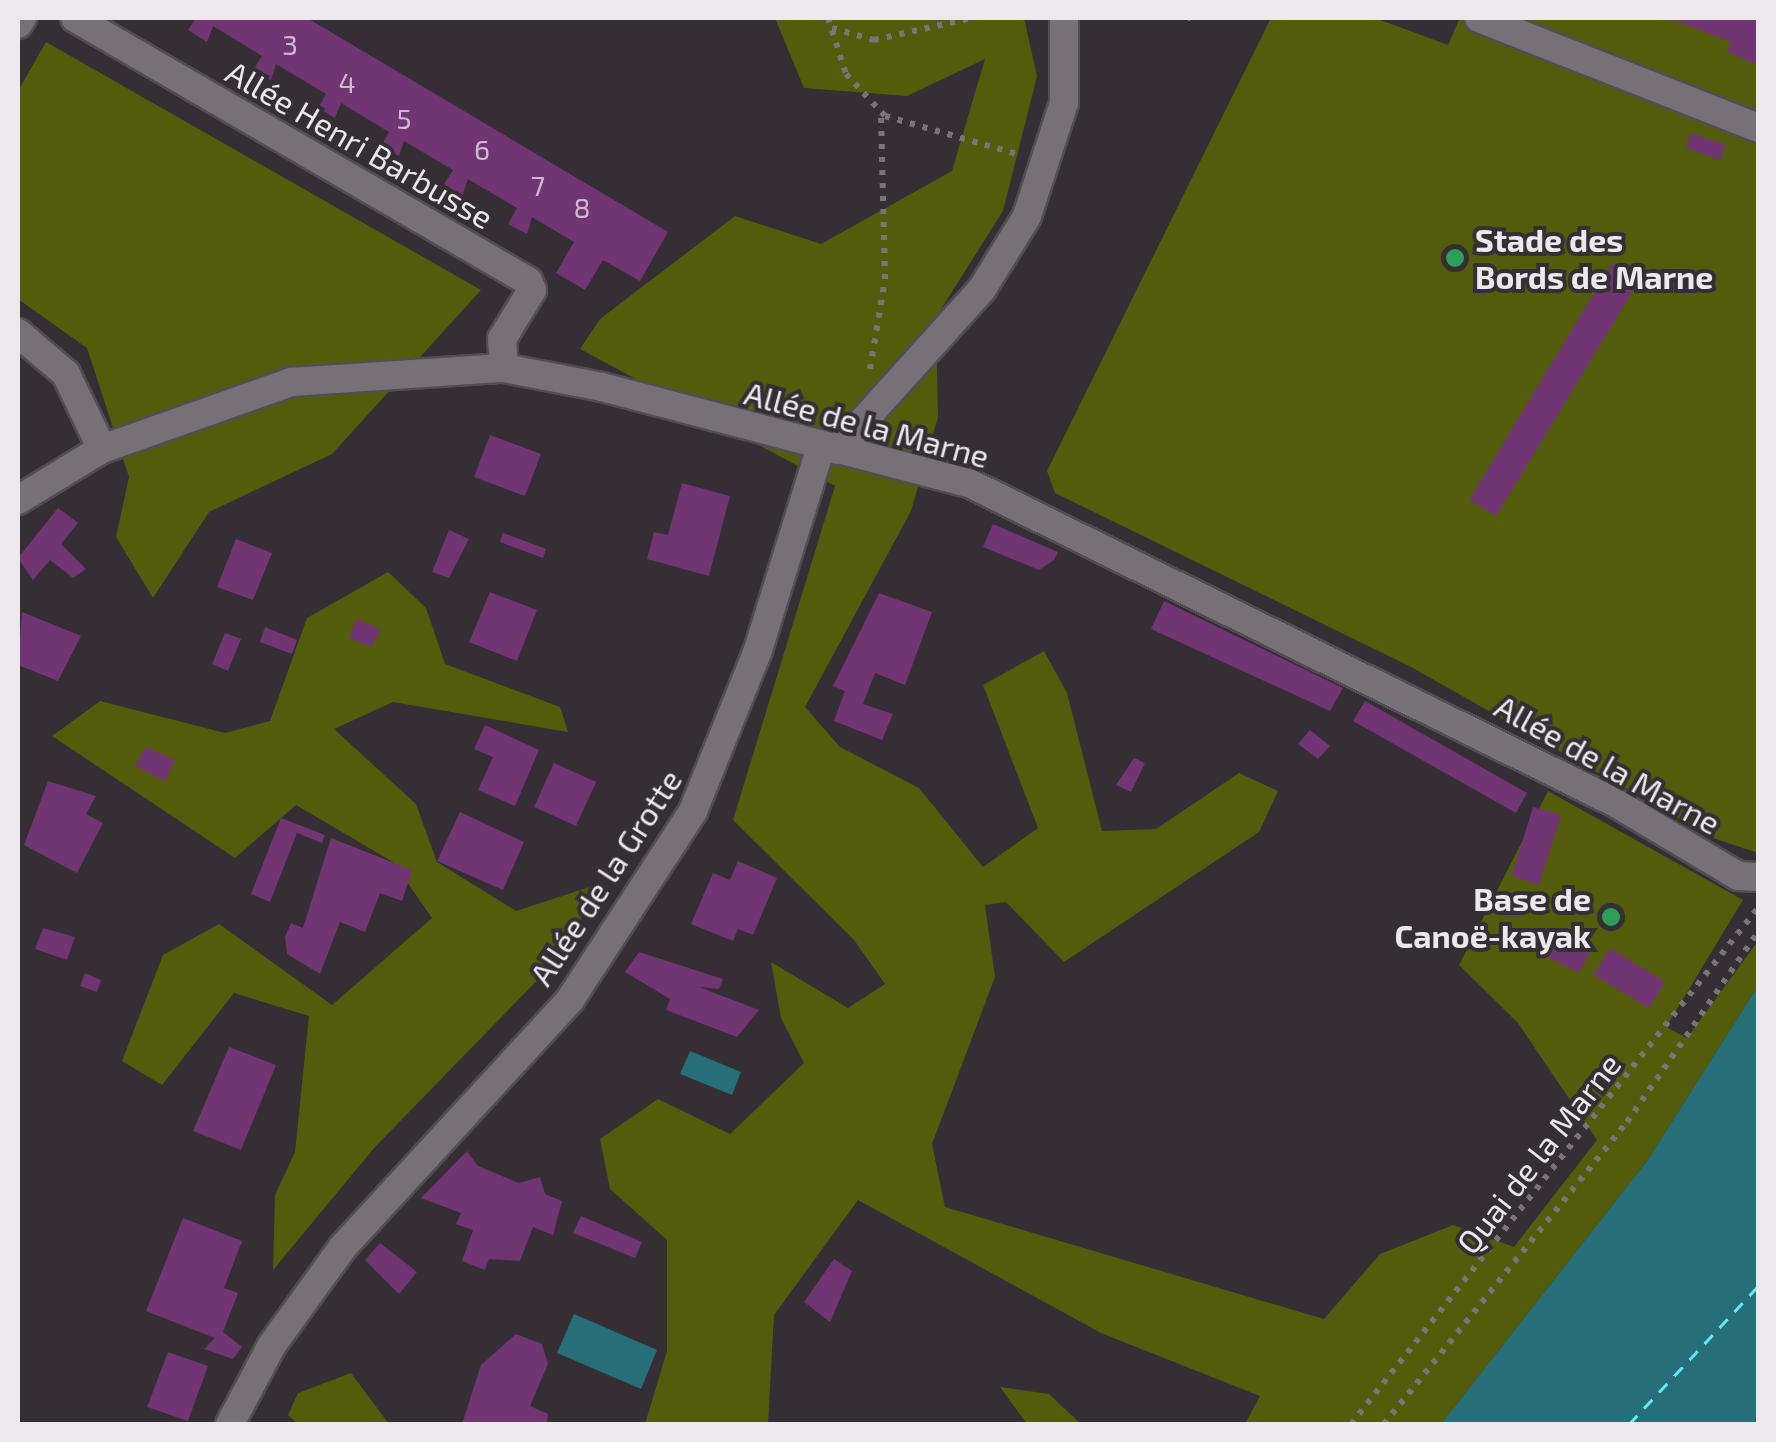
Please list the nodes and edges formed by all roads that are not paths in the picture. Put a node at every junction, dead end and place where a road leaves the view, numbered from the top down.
1 (22, 18) edge
2 (74, 18) edge
3 (1064, 18) edge
4 (1479, 18) edge
5 (18, 24) edge
6 (1758, 128) edge
7 (18, 333) edge
8 (504, 368) junction
9 (102, 448) junction
10 (829, 449) junction
11 (18, 500) edge
12 (1758, 877) edge
13 (230, 1424) edge

1 - 5 street
2 - 8 street, Allée Henri Barbusse
3 - 10 street, Allée de la Grotte
4 - 6 street
7 - 9 street
8 - 9 street, Allée de la Marne
8 - 10 street, Allée de la Marne
9 - 11 street, Allée de la Marne
10 - 12 street, Allée de la Marne
10 - 13 street, Allée de la Grotte

